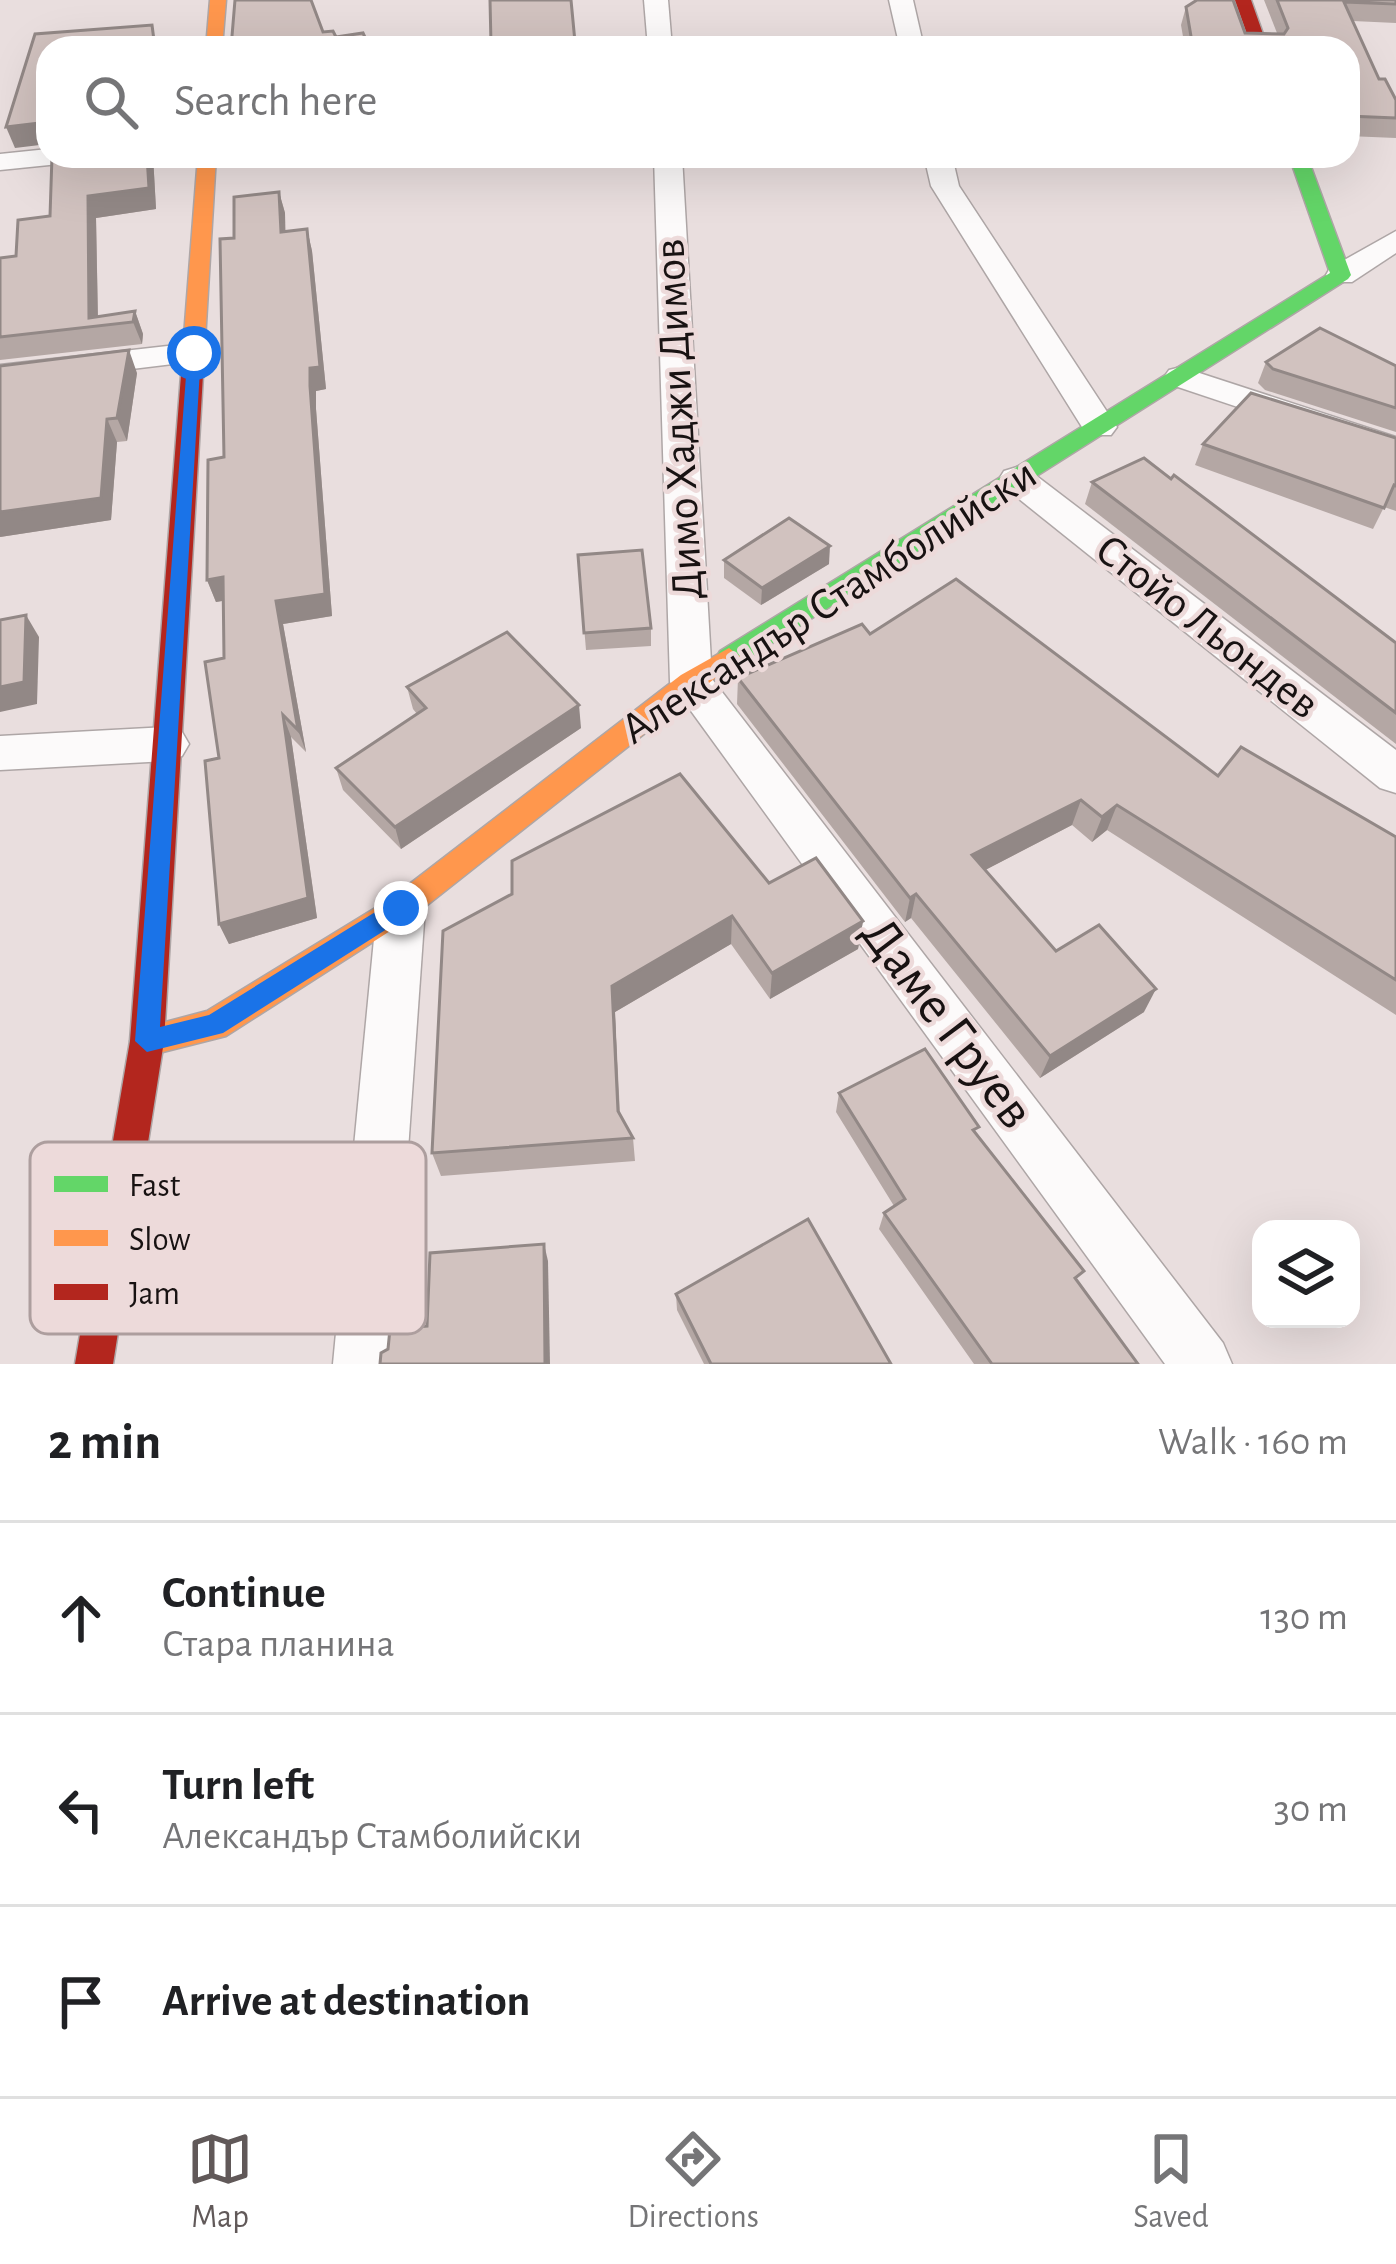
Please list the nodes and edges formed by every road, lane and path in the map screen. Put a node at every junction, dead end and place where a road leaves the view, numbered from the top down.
1 (218, 0) edge
2 (656, 0) edge
3 (901, 0) edge
4 (1243, 0) edge
5 (215, 36) edge
6 (659, 36) edge
7 (909, 36) edge
8 (1256, 36) edge
9 (36, 158) edge
10 (0, 162) edge
11 (206, 168) edge
12 (669, 168) edge
13 (941, 168) edge
14 (1302, 168) edge
15 (1396, 240) edge
16 (1341, 275) junction
17 (194, 353) junction
18 (0, 375) edge
19 (1181, 377) junction
20 (1099, 427) junction
21 (1396, 449) edge
22 (1017, 479) junction
23 (691, 682) junction
24 (167, 744) junction
25 (0, 753) edge
26 (1396, 776) edge
27 (401, 908) junction
28 (147, 1041) junction
29 (130, 1142) edge
30 (382, 1142) edge
31 (99, 1334) edge
32 (366, 1334) edge
33 (94, 1364) edge
34 (363, 1364) edge
35 (1202, 1364) edge

1 - 5 street
2 - 6 street
3 - 7 street
4 - 8 street
9 - 10 street
11 - 17 street
12 - 23 street, Димо Хаджи Димов
13 - 20 street
14 - 16 street
15 - 16 street, Александър Стамболийски
16 - 19 street, Александър Стамболийски
17 - 18 street
17 - 24 street
19 - 20 street, Александър Стамболийски
19 - 21 street
20 - 22 street, Александър Стамболийски
22 - 23 street, Александър Стамболийски
22 - 26 street, Стойо Льондев
23 - 27 street, Александър Стамболийски
23 - 35 street, Даме Груев
24 - 25 street
24 - 28 street
27 - 28 street, Александър Стамболийски
27 - 30 street
28 - 29 street
31 - 33 street
32 - 34 street

